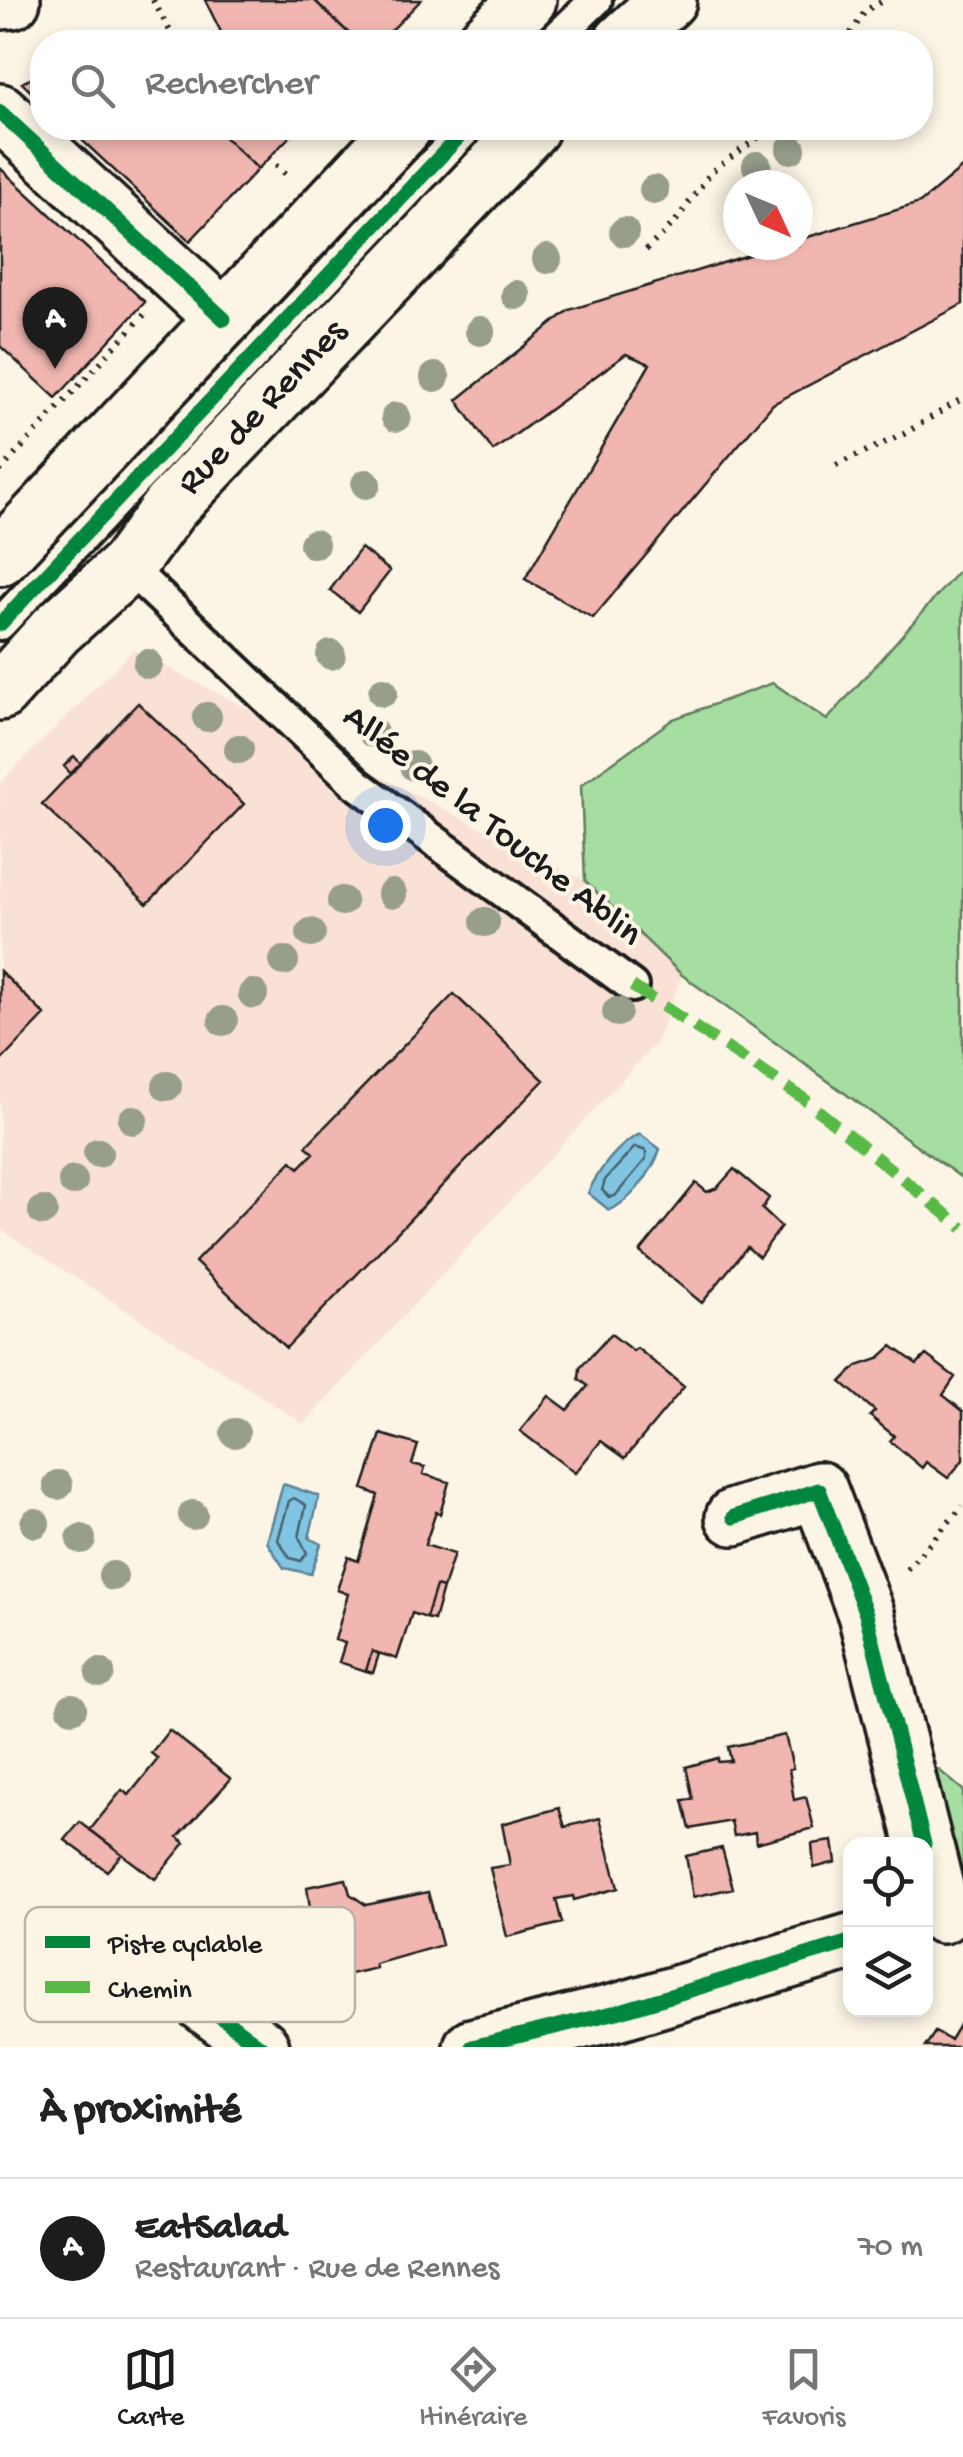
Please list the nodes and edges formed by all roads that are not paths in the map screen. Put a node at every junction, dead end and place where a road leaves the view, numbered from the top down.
1 (12, 0) edge
2 (596, 0) edge
3 (668, 0) edge
4 (0, 2) edge
5 (565, 30) edge
6 (635, 30) edge
7 (0, 112) edge
8 (30, 140) edge
9 (31, 140) edge
10 (391, 140) edge
11 (456, 140) edge
12 (520, 140) edge
13 (224, 319) junction
14 (0, 558) edge
15 (128, 566) junction
16 (0, 624) edge
17 (0, 692) edge
18 (632, 986) dead end
19 (734, 1516) dead end
20 (922, 1837) edge
21 (933, 1877) edge
22 (944, 1918) edge
23 (843, 1944) edge
24 (228, 2022) edge
25 (261, 2047) edge
26 (472, 2047) edge

1 - 4 main road
2 - 5 lane
3 - 6 main road
7 - 8 main road
9 - 13 main road
10 - 13 main road
11 - 16 lane, Rue de Rennes
12 - 15 main road, Rue de Rennes
13 - 14 main road
15 - 17 main road, Rue de Rennes
15 - 18 lane, Allée de la Touche Ablin
19 - 20 main road
21 - 22 main road
23 - 26 main road
24 - 25 main road

